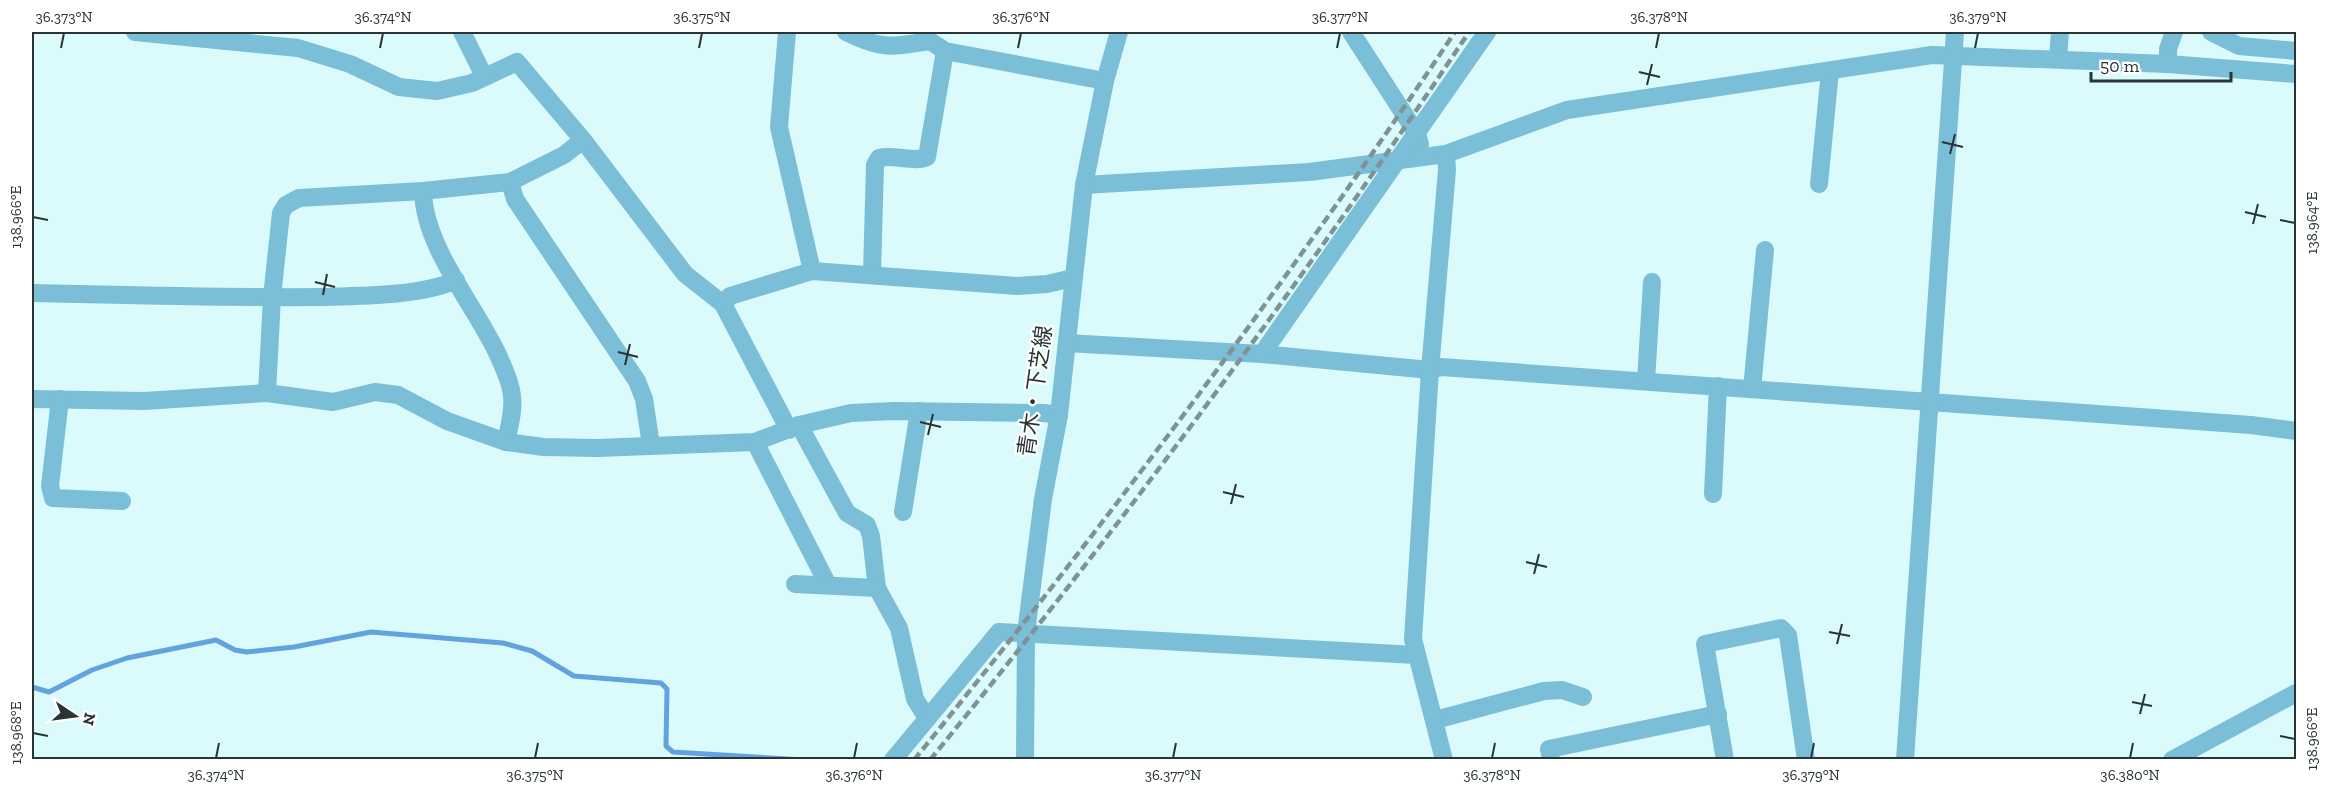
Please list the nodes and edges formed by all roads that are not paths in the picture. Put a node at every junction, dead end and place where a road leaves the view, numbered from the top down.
1 (135, 32) edge
2 (462, 32) edge
3 (787, 32) edge
4 (846, 32) edge
5 (1119, 32) edge
6 (1351, 32) edge
7 (1486, 32) edge
8 (1955, 32) edge
9 (2060, 32) edge
10 (2174, 32) edge
11 (2211, 32) edge
12 (945, 51) junction
13 (2296, 51) edge
14 (1953, 55) junction
15 (2058, 59) junction
16 (2168, 64) junction
17 (1830, 71) junction
18 (2296, 74) edge
19 (484, 76) junction
20 (1105, 81) junction
21 (1417, 134) junction
22 (583, 141) junction
23 (1446, 154) junction
24 (1423, 157) junction
25 (1400, 159) junction
26 (510, 182) junction
27 (1819, 184) dead end
28 (1084, 185) junction
29 (423, 191) junction
30 (1765, 250) dead end
31 (812, 271) junction
32 (872, 274) junction
33 (1072, 278) junction
34 (456, 280) junction
35 (1652, 282) dead end
36 (32, 293) edge
37 (272, 297) junction
38 (723, 304) junction
39 (1067, 343) junction
40 (1262, 354) junction
41 (1430, 370) junction
42 (1646, 381) junction
43 (1718, 386) junction
44 (1752, 389) junction
45 (267, 393) junction
46 (32, 399) edge
47 (60, 399) junction
48 (1929, 401) junction
49 (919, 411) junction
50 (1059, 415) junction
51 (794, 428) junction
52 (2296, 431) edge
53 (506, 442) junction
54 (755, 442) junction
55 (651, 445) junction
56 (1713, 494) dead end
57 (122, 501) dead end
58 (903, 512) dead end
59 (795, 584) dead end
60 (828, 585) junction
61 (877, 588) junction
62 (1026, 633) junction
63 (1416, 654) junction
64 (2296, 693) edge
65 (1583, 697) dead end
66 (1718, 714) junction
67 (927, 718) junction
68 (1435, 720) junction
69 (903, 756) edge
70 (1025, 759) edge
71 (1444, 759) edge
72 (1551, 759) edge
73 (1725, 759) edge
74 (1806, 759) edge
75 (1905, 759) edge
76 (2172, 759) edge

1 - 19 street
2 - 19 street
3 - 31 street
4 - 12 street
5 - 20 street, 青木・下芝線
6 - 21 street
7 - 21 street
8 - 14 street
9 - 15 street
10 - 16 street
11 - 13 street
12 - 20 street
12 - 32 street
14 - 15 street
14 - 17 street
14 - 48 street
15 - 16 street
16 - 18 street
17 - 23 street
17 - 27 street
19 - 22 street
20 - 28 street, 青木・下芝線
21 - 24 street
21 - 25 street
22 - 26 street
22 - 38 street
23 - 24 street
23 - 41 street
24 - 25 street
25 - 28 street
25 - 40 street
26 - 29 street
26 - 55 street
28 - 33 street, 青木・下芝線
29 - 34 street
29 - 37 street
30 - 44 street
31 - 32 street
31 - 38 street
32 - 33 street
33 - 39 street, 青木・下芝線
34 - 37 street
34 - 53 street
35 - 42 street
36 - 37 street
37 - 45 street
38 - 51 street
39 - 40 street
39 - 50 street, 青木・下芝線
40 - 41 street
41 - 42 street
41 - 63 street
42 - 43 street
43 - 44 street
43 - 56 street
44 - 48 street
45 - 47 street
45 - 53 street
46 - 47 street
47 - 57 street
48 - 52 street
48 - 75 street
49 - 50 street
49 - 51 street
49 - 58 street
50 - 62 street, 青木・下芝線
51 - 54 street
51 - 61 street
53 - 55 street
54 - 55 street
54 - 60 street
59 - 60 street
60 - 61 street
61 - 67 street
62 - 63 street
62 - 67 street
62 - 70 street, 青木・下芝線
63 - 68 street
64 - 76 street
65 - 68 street
66 - 72 street
66 - 73 street
66 - 74 street
67 - 69 street
68 - 71 street

